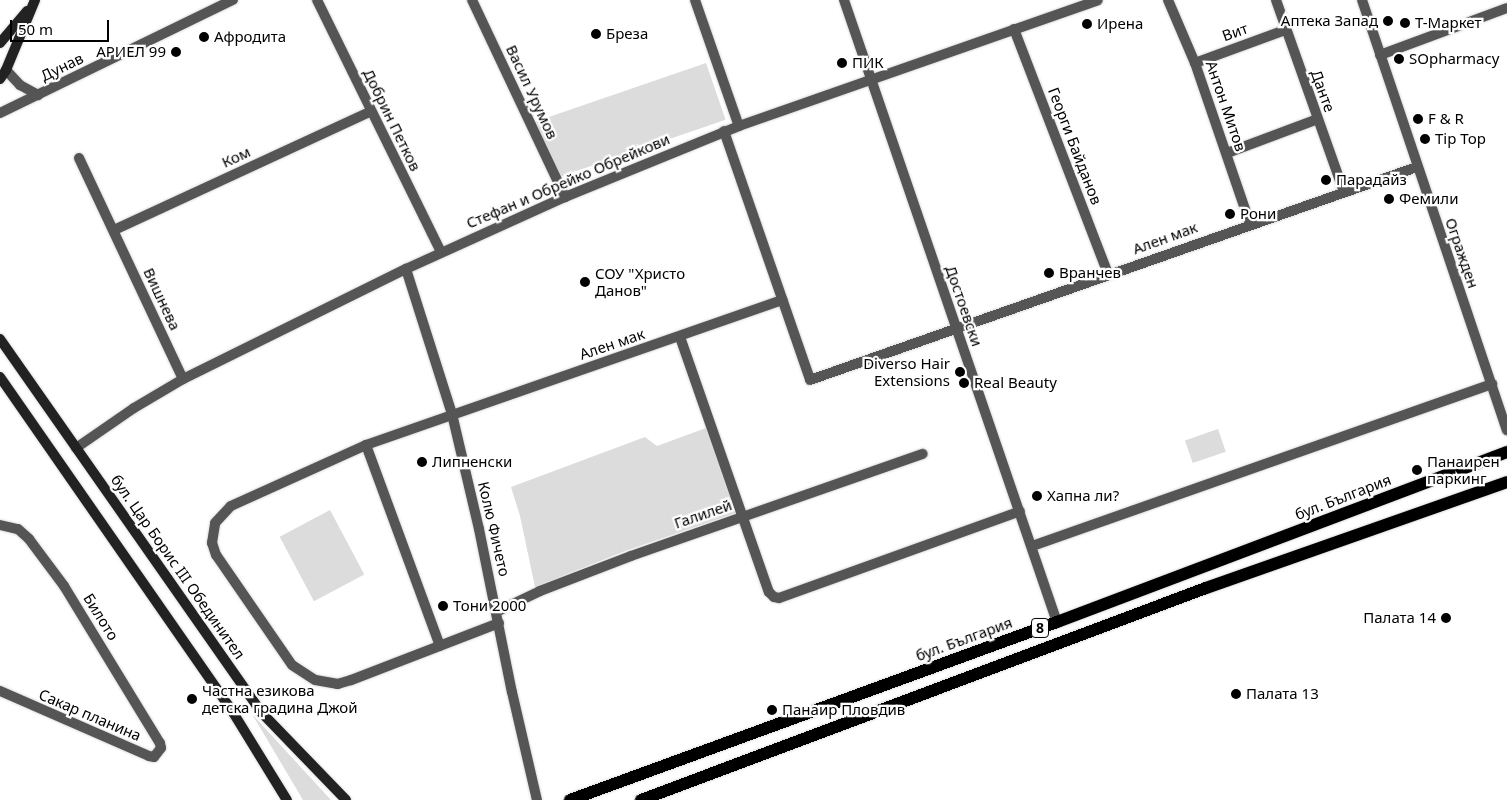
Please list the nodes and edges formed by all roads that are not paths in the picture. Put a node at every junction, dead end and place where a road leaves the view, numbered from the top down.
1 (233, 0) edge
2 (317, 0) edge
3 (472, 0) edge
4 (695, 0) edge
5 (844, 0) edge
6 (1098, 0) edge
7 (1168, 0) edge
8 (1276, 0) edge
9 (1362, 0) edge
10 (32, 3) edge
11 (1507, 8) edge
12 (1014, 29) junction
13 (1285, 30) junction
14 (0, 43) edge
15 (1380, 55) junction
16 (1195, 63) junction
17 (3, 74) edge
18 (871, 80) junction
19 (38, 95) junction
20 (371, 111) junction
21 (0, 114) edge
22 (1318, 119) junction
23 (738, 126) junction
24 (724, 131) junction
25 (1226, 153) junction
26 (78, 158) dead end
27 (1417, 167) junction
28 (1344, 192) junction
29 (566, 197) junction
30 (1250, 224) junction
31 (114, 230) junction
32 (441, 252) junction
33 (406, 269) junction
34 (1108, 274) junction
35 (782, 300) junction
36 (955, 328) junction
37 (680, 337) junction
38 (0, 339) edge
39 (0, 376) edge
40 (183, 379) junction
41 (1492, 384) junction
42 (452, 414) junction
43 (1507, 430) edge
44 (366, 445) junction
45 (76, 448) junction
46 (1507, 452) edge
47 (923, 454) dead end
48 (1507, 482) edge
49 (1020, 511) junction
50 (744, 516) junction
51 (0, 525) edge
52 (1032, 546) junction
53 (496, 612) junction
54 (1056, 622) junction
55 (499, 623) junction
56 (440, 646) junction
57 (0, 691) edge
58 (160, 743) joint
59 (287, 800) edge
60 (346, 800) edge
61 (537, 800) edge
62 (570, 800) edge
63 (641, 800) edge

1 - 19 street, Дунав
2 - 20 street, Добрин Петков
3 - 29 street, Васил Урумов
4 - 23 street
5 - 18 street, Достоевски
6 - 12 street, Стефан и Обрейко Обрейкови
7 - 16 street, Антон Митов
8 - 13 street, Данте
9 - 15 street, Огражден
10 - 14 main road
10 - 17 main road
11 - 15 street
12 - 18 street, Стефан и Обрейко Обрейкови
12 - 34 street, Георги Байданов
13 - 16 street, Вит
13 - 22 street, Данте
15 - 27 street, Огражден
16 - 25 street, Антон Митов
17 - 19 street, Дунав
18 - 23 street, Стефан и Обрейко Обрейкови
18 - 36 street, Достоевски
19 - 21 street, Дунав
20 - 31 street, Ком
20 - 32 street, Добрин Петков
22 - 25 street
22 - 28 street, Данте
23 - 24 street, Стефан и Обрейко Обрейкови
24 - 29 street, Стефан и Обрейко Обрейкови
24 - 35 street
25 - 30 street, Антон Митов
26 - 31 street, Вишнева
27 - 28 street, Ален мак
27 - 41 street, Огражден
28 - 30 street, Ален мак
29 - 32 street, Стефан и Обрейко Обрейкови
30 - 34 street, Ален мак
31 - 40 street, Вишнева
32 - 33 street, Стефан и Обрейко Обрейкови
33 - 40 street, Стефан и Обрейко Обрейкови
33 - 42 street, Колю Фичето
34 - 36 street, Ален мак
35 - 36 street, Ален мак
35 - 37 street, Ален мак
36 - 49 street, Достоевски
37 - 42 street, Ален мак
37 - 50 street
38 - 45 main road, бул. Цар Борис III Обединител
39 - 59 main road
40 - 45 street, Стефан и Обрейко Обрейкови
41 - 43 street, Огражден
41 - 52 street
42 - 44 street, Ален мак
42 - 53 street, Колю Фичето
44 - 56 street
44 - 56 street, Ален мак
45 - 60 main road, бул. Цар Борис III Обединител
46 - 54 main road, бул. България / 8
47 - 50 street, Галилей
48 - 63 main road, 8
49 - 50 street
49 - 52 street, Достоевски
50 - 53 street, Галилей
51 - 58 street, Билото
52 - 54 street, Достоевски
53 - 55 street, Колю Фичето
54 - 62 main road, бул. България / 8
55 - 56 street
55 - 61 street, Колю Фичето
57 - 58 street, Сакар планина

